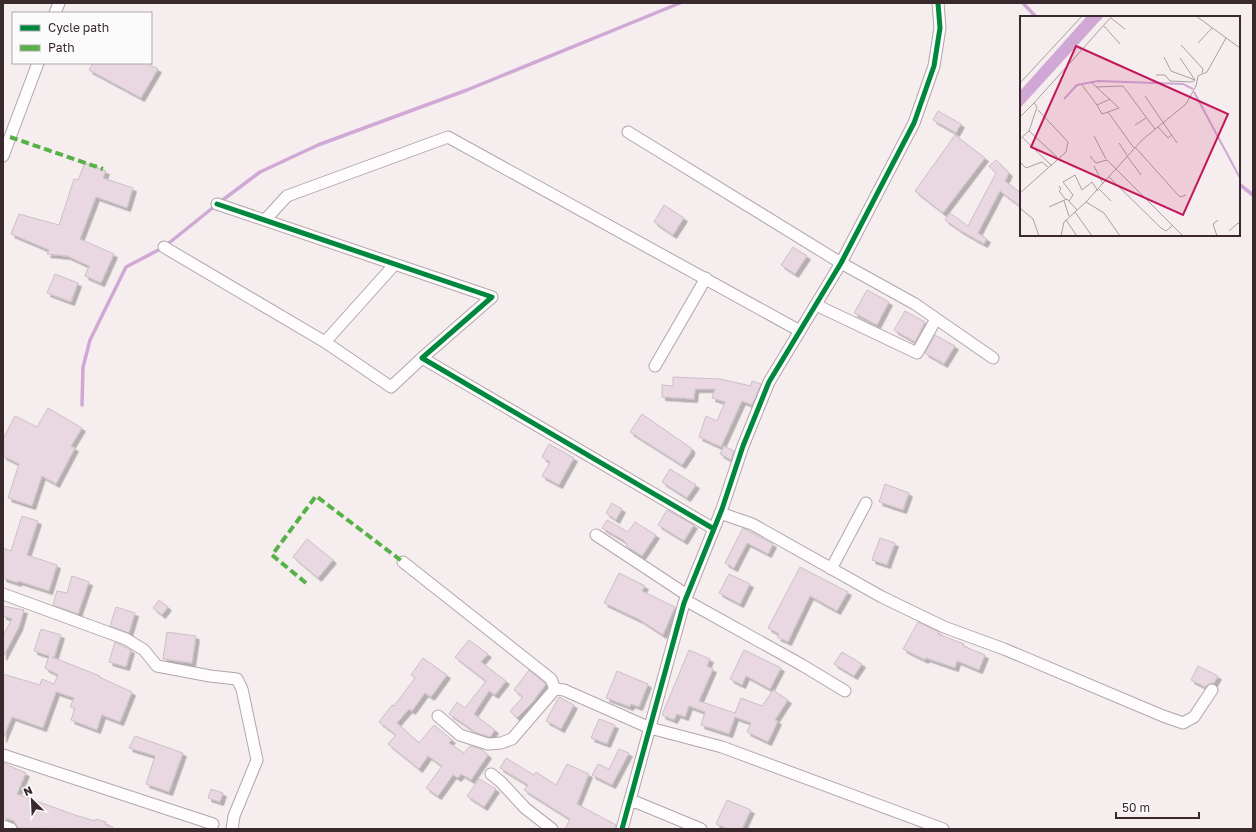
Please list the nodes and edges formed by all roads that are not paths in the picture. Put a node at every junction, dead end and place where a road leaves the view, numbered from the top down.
1 (938, 3) edge
2 (38, 64) edge
3 (628, 132) dead end
4 (3, 156) edge
5 (217, 204) dead end
6 (264, 220) junction
7 (164, 247) dead end
8 (841, 263) junction
9 (396, 264) junction
10 (706, 278) junction
11 (816, 305) junction
12 (936, 319) junction
13 (800, 331) junction
14 (325, 342) junction
15 (422, 358) junction
16 (994, 358) dead end
17 (655, 366) dead end
18 (866, 503) dead end
19 (720, 513) junction
20 (714, 529) junction
21 (596, 535) dead end
22 (403, 562) dead end
23 (831, 568) junction
24 (3, 594) edge
25 (686, 598) junction
26 (555, 689) junction
27 (1212, 690) dead end
28 (845, 691) dead end
29 (438, 716) dead end
30 (650, 728) junction
31 (3, 755) edge
32 (491, 774) dead end
33 (631, 800) junction
34 (213, 824) dead end
35 (3, 826) edge
36 (12, 829) edge
37 (232, 829) edge
38 (552, 829) edge
39 (622, 829) edge
40 (701, 829) edge
41 (943, 829) edge

1 - 8 street
2 - 4 street
3 - 8 street
5 - 6 street
6 - 9 street
6 - 10 street
7 - 14 street
8 - 11 street
8 - 12 street
9 - 14 street
9 - 15 street
10 - 13 street
10 - 17 street
11 - 12 street
11 - 13 street
12 - 16 street
13 - 19 street
14 - 15 street
15 - 20 street
18 - 23 street
19 - 20 street
19 - 23 street
20 - 25 street
21 - 25 street
22 - 26 street
23 - 27 street
24 - 37 street
25 - 28 street
25 - 30 street
26 - 29 street
26 - 30 street
30 - 33 street
30 - 41 street
31 - 34 street
32 - 38 street
33 - 39 street
33 - 40 street
35 - 36 street

